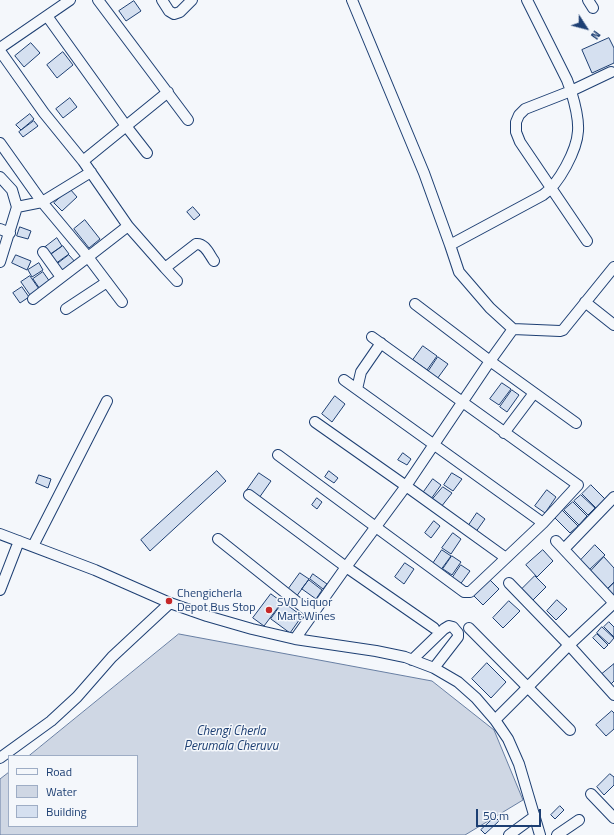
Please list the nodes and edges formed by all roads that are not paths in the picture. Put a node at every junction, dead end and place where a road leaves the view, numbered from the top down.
1 (70, 0) edge
2 (98, 0) edge
3 (162, 0) edge
4 (192, 0) edge
5 (352, 0) edge
6 (527, 0) edge
7 (47, 16) junction
8 (0, 48) edge
9 (0, 51) edge
10 (611, 72) dead end
11 (571, 91) junction
12 (168, 92) junction
13 (188, 120) dead end
14 (126, 126) junction
15 (0, 143) edge
16 (147, 153) dead end
17 (83, 161) junction
18 (91, 172) junction
19 (0, 177) edge
20 (552, 188) junction
21 (42, 202) junction
22 (17, 207) junction
23 (128, 226) junction
24 (5, 231) edge
25 (587, 241) dead end
26 (450, 245) junction
27 (43, 252) dead end
28 (88, 257) junction
29 (214, 261) dead end
30 (0, 262) edge
31 (614, 267) edge
32 (165, 268) junction
33 (61, 277) junction
34 (176, 281) dead end
35 (107, 282) junction
36 (33, 299) dead end
37 (122, 302) dead end
38 (585, 302) junction
39 (415, 304) dead end
40 (66, 309) dead end
41 (614, 325) edge
42 (513, 329) junction
43 (372, 337) dead end
44 (381, 343) junction
45 (490, 361) junction
46 (344, 380) dead end
47 (357, 389) junction
48 (534, 393) junction
49 (107, 401) dead end
50 (462, 403) junction
51 (315, 422) dead end
52 (576, 423) dead end
53 (504, 433) junction
54 (434, 444) junction
55 (278, 455) dead end
56 (406, 486) junction
57 (249, 495) dead end
58 (614, 497) edge
59 (543, 523) junction
60 (375, 527) junction
61 (0, 534) edge
62 (218, 540) dead end
63 (556, 540) dead end
64 (19, 541) junction
65 (33, 546) junction
66 (564, 549) junction
67 (506, 558) junction
68 (346, 567) junction
69 (509, 583) dead end
70 (0, 590) edge
71 (170, 603) junction
72 (614, 603) edge
73 (312, 614) junction
74 (434, 628) dead end
75 (469, 628) dead end
76 (295, 639) junction
77 (569, 645) junction
78 (412, 660) junction
79 (434, 668) junction
80 (528, 687) junction
81 (614, 695) edge
82 (495, 720) junction
83 (570, 730) dead end
84 (0, 758) edge
85 (591, 794) dead end
86 (534, 816) junction
87 (614, 818) edge
88 (579, 820) dead end
89 (509, 835) edge
90 (540, 835) edge
91 (557, 835) edge

1 - 7 street
2 - 12 street
3 - 4 street
5 - 26 street
6 - 11 street
7 - 8 street
7 - 14 street
9 - 17 street
10 - 11 street
11 - 20 street
11 - 20 street
12 - 13 street
12 - 14 street
14 - 16 street
14 - 17 street
15 - 21 street
17 - 18 street
18 - 21 street
18 - 23 street
19 - 22 street
20 - 25 street
20 - 26 street
21 - 22 street
21 - 28 street
22 - 24 street
23 - 28 street
23 - 32 street
24 - 30 street
26 - 42 street
27 - 33 street
28 - 33 street
28 - 35 street
29 - 32 street
31 - 38 street
32 - 34 street
33 - 36 street
35 - 37 street
35 - 40 street
38 - 41 street
38 - 42 street
39 - 45 street
42 - 45 street
43 - 44 street
44 - 47 street
44 - 50 street
45 - 48 street
45 - 50 street
46 - 47 street
47 - 54 street
48 - 52 street
48 - 53 street
49 - 65 street
50 - 53 street
50 - 54 street
51 - 56 street
53 - 59 street
54 - 56 street
54 - 59 street
55 - 60 street
56 - 60 street
56 - 67 street
57 - 68 street
58 - 66 street
59 - 67 street
60 - 67 street
60 - 68 street
61 - 64 street
62 - 73 street
63 - 66 street
64 - 65 street
64 - 70 street
65 - 71 street
66 - 72 street
68 - 73 street
68 - 74 street
69 - 77 street
71 - 76 street
71 - 84 street
72 - 77 street
73 - 76 street
75 - 80 street
76 - 78 street
77 - 80 street
77 - 81 street
78 - 79 street
78 - 79 street
79 - 82 street
80 - 82 street
80 - 83 street
82 - 86 street
85 - 87 street
86 - 89 street
86 - 90 street
88 - 91 street

